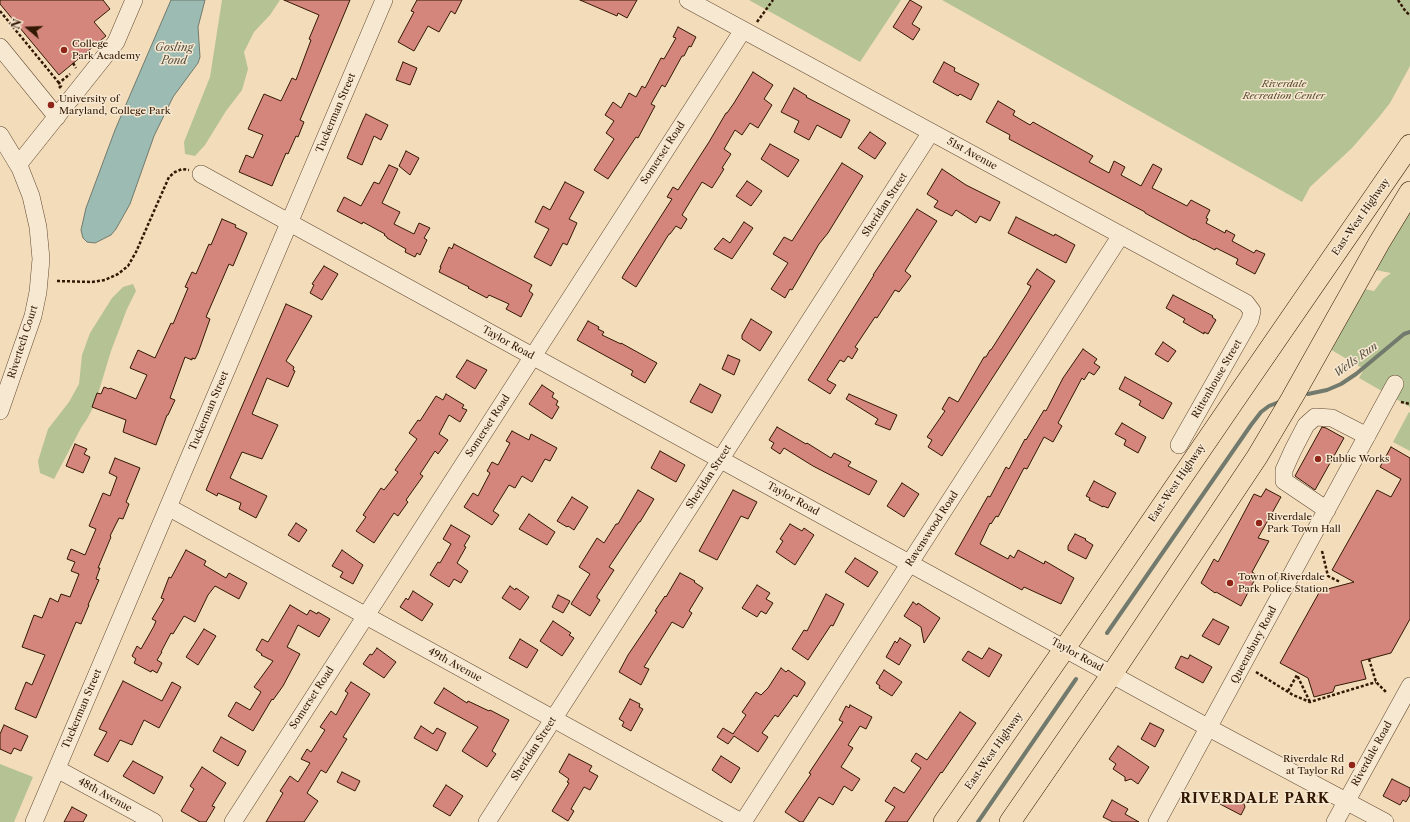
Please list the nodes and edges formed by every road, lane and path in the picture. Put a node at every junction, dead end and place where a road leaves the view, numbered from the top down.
1 (134, 0) edge
2 (384, 0) edge
3 (688, 0) edge
4 (773, 0) edge
5 (1398, 0) edge
6 (0, 11) edge
7 (1410, 14) edge
8 (749, 28) junction
9 (0, 47) edge
10 (59, 83) dead end
11 (57, 117) junction
12 (931, 132) junction
13 (0, 135) edge
14 (1410, 145) edge
15 (18, 165) junction
16 (201, 174) joint
17 (1410, 192) edge
18 (289, 222) junction
19 (1121, 235) junction
20 (57, 281) dead end
21 (1252, 311) joint
22 (533, 356) junction
23 (1396, 384) dead end
24 (0, 411) edge
25 (1367, 436) junction
26 (1179, 445) dead end
27 (721, 459) junction
28 (168, 507) junction
29 (1327, 510) junction
30 (1322, 551) dead end
31 (910, 563) junction
32 (1340, 582) dead end
33 (366, 616) junction
34 (1065, 648) junction
35 (1369, 659) dead end
36 (1254, 671) dead end
37 (1112, 674) junction
38 (1376, 682) junction
39 (1410, 686) edge
40 (1288, 691) junction
41 (1386, 692) dead end
42 (1310, 702) junction
43 (554, 719) junction
44 (1209, 728) junction
45 (57, 769) junction
46 (1346, 802) junction
47 (34, 822) edge
48 (154, 822) edge
49 (233, 822) edge
50 (487, 822) edge
51 (742, 822) edge
52 (944, 822) edge
53 (1010, 822) edge
54 (1157, 822) edge
55 (1335, 822) edge
56 (1385, 822) edge

1 - 11 street
2 - 18 street, Tuckerman Street
3 - 8 street, 51st Avenue
4 - 8 path
5 - 7 path
6 - 10 path
8 - 12 street, 51st Avenue
8 - 22 street, Somerset Road
9 - 11 street
11 - 15 street
12 - 19 street, 51st Avenue
12 - 27 street, Sheridan Street
13 - 15 street, Rivertech Court
14 - 34 main road, East-West Highway
15 - 24 street, Rivertech Court
16 - 18 street, Taylor Road
16 - 20 path
17 - 37 main road
18 - 22 street, Taylor Road
18 - 28 street, Tuckerman Street
19 - 21 street, 51st Avenue
19 - 31 street, Ravenswood Road
21 - 26 street, Rittenhouse Street
22 - 27 street, Taylor Road
22 - 33 street, Somerset Road
23 - 25 street, Queensbury Road
25 - 29 street, Queensbury Road
25 - 29 street
27 - 31 street, Taylor Road
27 - 43 street, Sheridan Street
28 - 33 street, 49th Avenue
28 - 45 street, Tuckerman Street
29 - 44 street, Queensbury Road
30 - 32 path
31 - 34 street, Taylor Road
31 - 51 street, Ravenswood Road
33 - 43 street, 49th Avenue
33 - 49 street, Somerset Road
34 - 37 street, Taylor Road
34 - 52 main road, East-West Highway
35 - 38 path
36 - 40 path
37 - 44 street, Taylor Road
37 - 53 main road
38 - 41 path
38 - 42 path
39 - 46 street, Riverdale Road
40 - 42 path
40 - 42 path
43 - 50 street, Sheridan Street
43 - 51 street, 49th Avenue
44 - 46 street, Taylor Road
44 - 54 street, Queensbury Road
45 - 47 street, Tuckerman Street
45 - 48 street, 48th Avenue
46 - 55 street, Riverdale Road
46 - 56 street, Taylor Road

